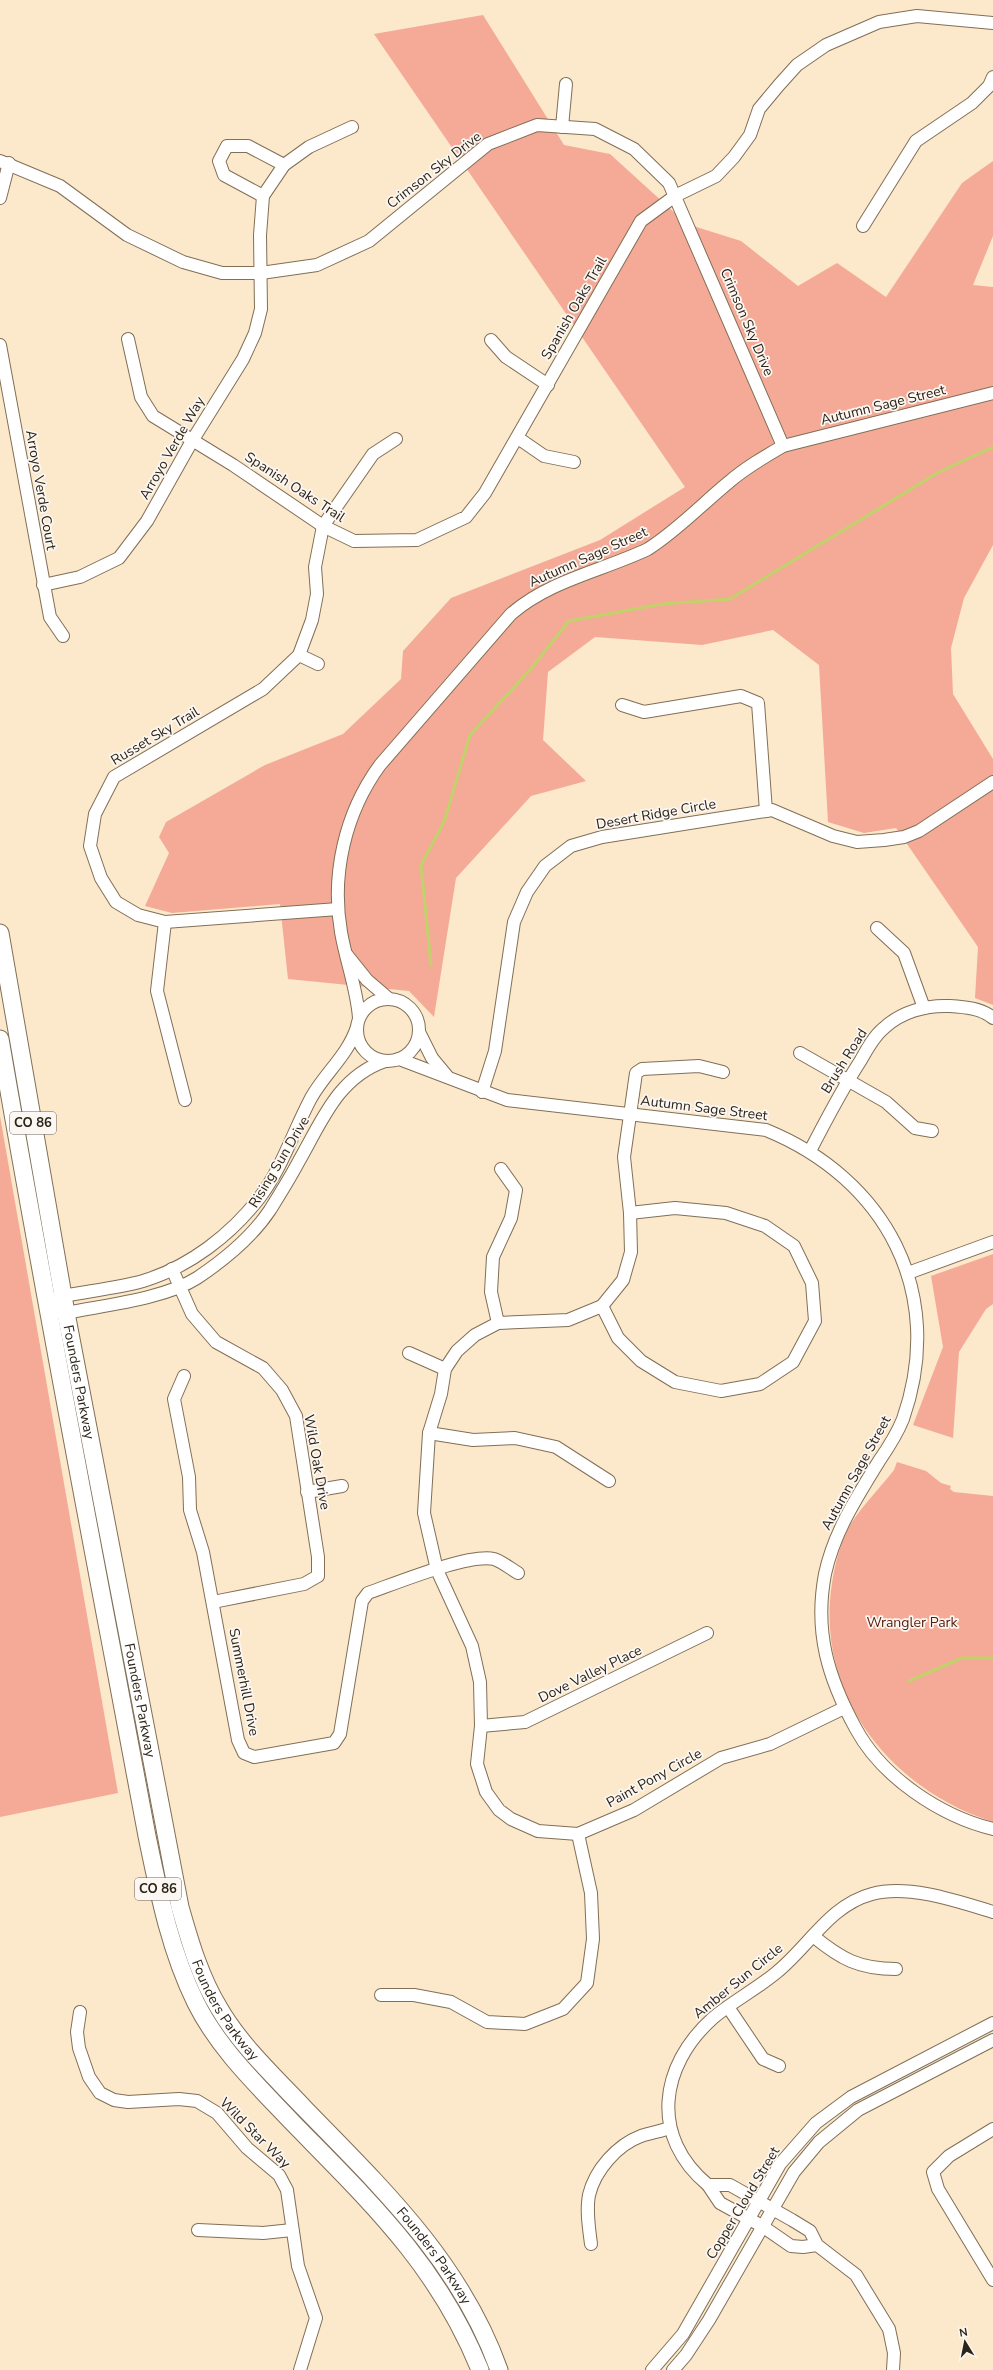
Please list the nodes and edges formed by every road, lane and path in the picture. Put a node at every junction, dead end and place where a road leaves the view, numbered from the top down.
1 (993, 24) edge
2 (993, 76) edge
3 (566, 84) dead end
4 (352, 127) dead end
5 (562, 127) junction
6 (5, 162) edge
7 (284, 165) junction
8 (263, 196) junction
9 (675, 196) junction
10 (0, 198) edge
11 (863, 226) dead end
12 (261, 273) junction
13 (128, 339) dead end
14 (491, 340) dead end
15 (0, 345) edge
16 (548, 385) junction
17 (993, 392) edge
18 (518, 438) junction
19 (396, 439) dead end
20 (192, 441) junction
21 (783, 446) junction
22 (574, 462) dead end
23 (323, 526) junction
24 (44, 585) junction
25 (63, 636) dead end
26 (299, 655) junction
27 (318, 664) dead end
28 (622, 705) dead end
29 (993, 782) edge
30 (766, 811) junction
31 (338, 910) junction
32 (165, 922) junction
33 (877, 928) dead end
34 (0, 933) edge
35 (346, 954) junction
36 (388, 998) junction
37 (924, 1008) junction
38 (993, 1018) edge
39 (358, 1023) junction
40 (420, 1032) junction
41 (0, 1039) edge
42 (800, 1053) dead end
43 (399, 1059) junction
44 (385, 1061) junction
45 (723, 1072) dead end
46 (448, 1077) junction
47 (849, 1079) junction
48 (482, 1092) junction
49 (184, 1100) dead end
50 (630, 1114) junction
51 (932, 1131) dead end
52 (810, 1151) junction
53 (501, 1169) dead end
54 (630, 1213) junction
55 (993, 1242) edge
56 (172, 1269) junction
57 (908, 1273) junction
58 (178, 1286) junction
59 (63, 1296) junction
60 (602, 1306) junction
61 (47, 1311) junction
62 (66, 1313) junction
63 (498, 1323) junction
64 (409, 1353) dead end
65 (445, 1369) junction
66 (184, 1376) dead end
67 (429, 1433) junction
68 (609, 1481) dead end
69 (342, 1486) dead end
70 (307, 1492) junction
71 (437, 1570) junction
72 (518, 1573) dead end
73 (212, 1602) junction
74 (707, 1633) dead end
75 (844, 1708) junction
76 (481, 1726) junction
77 (993, 1829) edge
78 (578, 1834) junction
79 (993, 1912) edge
80 (813, 1936) junction
81 (896, 1969) dead end
82 (381, 1995) dead end
83 (728, 2007) junction
84 (80, 2012) dead end
85 (993, 2023) edge
86 (993, 2040) edge
87 (779, 2066) dead end
88 (670, 2128) junction
89 (993, 2129) edge
90 (708, 2185) junction
91 (760, 2201) junction
92 (772, 2208) junction
93 (750, 2219) junction
94 (762, 2226) junction
95 (198, 2230) dead end
96 (292, 2230) junction
97 (591, 2244) dead end
98 (817, 2245) junction
99 (993, 2280) edge
100 (300, 2370) edge
101 (480, 2370) edge
102 (499, 2370) edge
103 (652, 2370) edge
104 (673, 2370) edge
105 (894, 2370) edge

1 - 9 street, Spanish Oaks Trail
2 - 11 street
3 - 5 street
4 - 7 street
5 - 9 street, Crimson Sky Drive
5 - 12 street, Crimson Sky Drive
6 - 10 street
6 - 12 street, Crimson Sky Drive
7 - 8 street
7 - 8 street
8 - 12 street, Arroyo Verde Way
9 - 16 street, Spanish Oaks Trail
9 - 21 street, Crimson Sky Drive
12 - 20 street, Arroyo Verde Way
13 - 20 street, Spanish Oaks Trail
14 - 16 street
15 - 24 street, Arroyo Verde Court
16 - 18 street, Spanish Oaks Trail
17 - 21 street, Autumn Sage Street
18 - 22 street
18 - 23 street, Spanish Oaks Trail
19 - 23 street
20 - 23 street, Spanish Oaks Trail
20 - 24 street, Arroyo Verde Way
21 - 31 street, Autumn Sage Street
23 - 26 street, Russet Sky Trail
24 - 25 street, Arroyo Verde Court
26 - 27 street
26 - 32 street, Russet Sky Trail
28 - 30 street
29 - 30 street, Desert Ridge Circle
30 - 48 street, Desert Ridge Circle
31 - 32 street, Russet Sky Trail
31 - 35 street, Autumn Sage Street
32 - 49 street
33 - 37 street
34 - 59 highway, Founders Parkway / CO 86
35 - 36 street, Autumn Sage Street
35 - 39 street, Autumn Sage Street
36 - 39 street
36 - 40 street
37 - 38 street, Brush Road
37 - 47 street, Brush Road
39 - 44 street
39 - 56 street, Rising Sun Drive
40 - 43 street
40 - 46 street, Autumn Sage Street
41 - 61 highway, Founders Parkway / CO 86
42 - 47 street
43 - 44 street
43 - 46 street, Autumn Sage Street
44 - 58 street, Rising Sun Drive
45 - 50 street, Paint Pony Circle
46 - 48 street, Autumn Sage Street
47 - 51 street
47 - 52 street, Brush Road
48 - 50 street, Autumn Sage Street
50 - 52 street, Autumn Sage Street
50 - 54 street, Paint Pony Circle
52 - 57 street, Autumn Sage Street
53 - 63 street
54 - 60 street, Paint Pony Circle
54 - 60 street
55 - 57 street
56 - 58 street, Wild Oak Drive
56 - 59 street, Rising Sun Drive
57 - 75 street, Autumn Sage Street
58 - 62 street, Rising Sun Drive
58 - 70 street, Wild Oak Drive
59 - 61 street
59 - 62 highway, Founders Parkway / CO 86
60 - 63 street, Paint Pony Circle
61 - 62 street, Rising Sun Drive
61 - 101 highway, Founders Parkway / CO 86
62 - 102 highway, Founders Parkway / CO 86
63 - 65 street, Paint Pony Circle
64 - 65 street
65 - 67 street, Paint Pony Circle
66 - 73 street, Summerhill Drive
67 - 68 street
67 - 71 street, Paint Pony Circle
69 - 70 street
70 - 73 street, Wild Oak Drive
71 - 72 street
71 - 73 street, Summerhill Drive
71 - 76 street, Paint Pony Circle
74 - 76 street, Dove Valley Place
75 - 77 street, Autumn Sage Street
75 - 78 street, Paint Pony Circle
76 - 78 street, Paint Pony Circle
78 - 82 street
79 - 80 street, Amber Sun Circle
80 - 81 street
80 - 83 street, Amber Sun Circle
83 - 87 street
83 - 88 street, Amber Sun Circle
84 - 96 street, Wild Star Way
85 - 91 street, Copper Cloud Street
86 - 92 street, Copper Cloud Street
88 - 90 street, Amber Sun Circle
88 - 97 street
89 - 99 street
90 - 91 street
90 - 93 street, Amber Sun Circle
91 - 92 street
91 - 93 street, Copper Cloud Street
92 - 94 street, Copper Cloud Street
92 - 98 street
93 - 94 street, Amber Sun Circle
93 - 103 street, Copper Cloud Street
94 - 98 street, Amber Sun Circle
94 - 104 street, Copper Cloud Street
95 - 96 street
96 - 100 street, Wild Star Way
98 - 105 street

